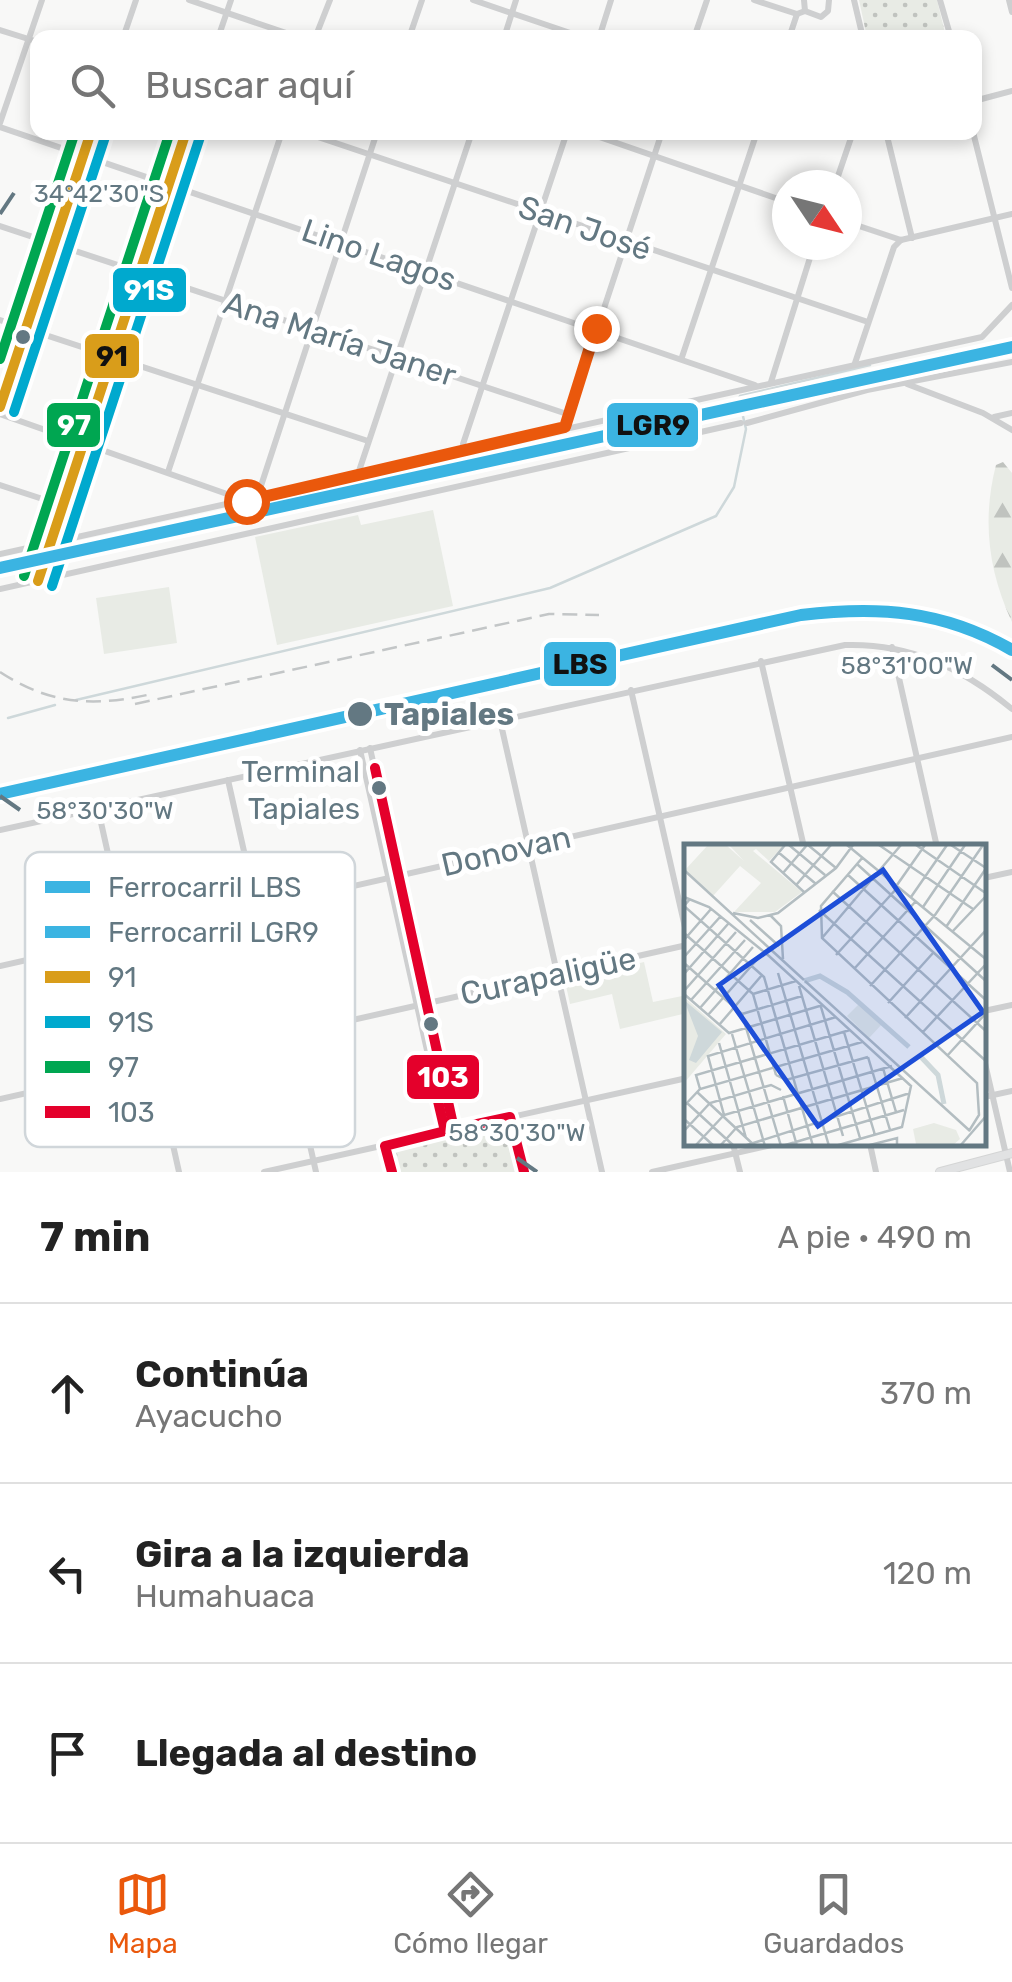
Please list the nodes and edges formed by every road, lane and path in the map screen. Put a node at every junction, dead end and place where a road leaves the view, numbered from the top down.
1 (42, 0) edge
2 (136, 0) edge
3 (189, 0) edge
4 (231, 0) edge
5 (329, 0) edge
6 (422, 0) edge
7 (472, 0) edge
8 (516, 0) edge
9 (611, 0) edge
10 (707, 0) edge
11 (754, 0) edge
12 (804, 0) edge
13 (830, 0) edge
14 (838, 0) edge
15 (854, 0) edge
16 (940, 0) edge
17 (1009, 0) edge
18 (801, 12) junction
19 (1012, 12) edge
20 (226, 13) junction
21 (512, 13) junction
22 (0, 30) edge
23 (31, 30) edge
24 (126, 30) edge
25 (221, 30) edge
26 (277, 30) edge
27 (318, 30) edge
28 (413, 30) edge
29 (507, 30) edge
30 (562, 30) edge
31 (602, 30) edge
32 (697, 30) edge
33 (793, 30) edge
34 (861, 30) edge
35 (949, 30) edge
36 (30, 33) edge
37 (28, 39) junction
38 (1012, 91) edge
39 (982, 99) edge
40 (0, 125) edge
41 (30, 136) edge
42 (42, 140) edge
43 (88, 140) edge
44 (184, 140) edge
45 (279, 140) edge
46 (326, 140) edge
47 (374, 140) edge
48 (469, 140) edge
49 (564, 140) edge
50 (608, 140) edge
51 (659, 140) edge
52 (755, 140) edge
53 (850, 140) edge
54 (888, 140) edge
55 (975, 140) edge
56 (369, 154) junction
57 (83, 155) junction
58 (654, 156) junction
59 (840, 170) edge
60 (455, 183) junction
61 (170, 184) junction
62 (740, 186) junction
63 (772, 197) edge
64 (254, 212) junction
65 (541, 212) junction
66 (1012, 214) edge
67 (994, 218) junction
68 (0, 226) edge
69 (862, 227) edge
70 (912, 238) junction
71 (902, 240) junction
72 (340, 241) junction
73 (625, 241) junction
74 (53, 243) junction
75 (809, 260) edge
76 (426, 271) junction
77 (710, 271) junction
78 (140, 272) junction
79 (1012, 288) edge
80 (510, 299) junction
81 (226, 300) junction
82 (794, 300) junction
83 (1012, 305) edge
84 (0, 320) edge
85 (868, 322) junction
86 (26, 328) junction
87 (596, 328) junction
88 (310, 329) junction
89 (111, 357) junction
90 (682, 357) junction
91 (396, 358) junction
92 (1012, 362) edge
93 (855, 363) junction
94 (770, 382) junction
95 (906, 384) junction
96 (197, 385) junction
97 (482, 386) junction
98 (756, 386) junction
99 (0, 410) edge
100 (1012, 413) edge
101 (282, 414) junction
102 (567, 414) junction
103 (992, 418) junction
104 (565, 427) junction
105 (1012, 430) edge
106 (368, 441) junction
107 (82, 443) junction
108 (464, 452) junction
109 (168, 472) junction
110 (357, 475) junction
111 (0, 484) edge
112 (258, 498) junction
113 (246, 501) junction
114 (61, 506) junction
115 (49, 544) junction
116 (0, 554) edge
117 (38, 581) junction
118 (0, 589) edge
119 (892, 647) junction
120 (760, 661) junction
121 (632, 690) junction
122 (1012, 709) edge
123 (500, 720) junction
124 (1012, 738) edge
125 (370, 748) junction
126 (360, 750) junction
127 (918, 757) junction
128 (228, 780) junction
129 (791, 786) junction
130 (98, 809) junction
131 (660, 815) junction
132 (0, 830) edge
133 (803, 844) edge
134 (937, 844) edge
135 (529, 846) junction
136 (107, 852) edge
137 (244, 852) edge
138 (1012, 872) edge
139 (393, 877) junction
140 (987, 877) edge
141 (355, 885) edge
142 (684, 923) edge
143 (684, 946) edge
144 (25, 960) edge
145 (0, 966) edge
146 (557, 974) junction
147 (425, 1003) junction
148 (1012, 1005) edge
149 (415, 1006) junction
150 (987, 1010) edge
151 (355, 1019) edge
152 (684, 1079) edge
153 (1012, 1091) edge
154 (25, 1093) edge
155 (989, 1096) edge
156 (0, 1099) edge
157 (586, 1101) junction
158 (510, 1117) junction
159 (450, 1130) junction
160 (385, 1146) junction
161 (173, 1147) edge
162 (310, 1147) edge
163 (735, 1147) edge
164 (764, 1147) edge
165 (871, 1147) edge
166 (736, 1154) junction
167 (1008, 1154) edge
168 (313, 1160) junction
169 (179, 1172) edge
170 (264, 1172) edge
171 (316, 1172) edge
172 (392, 1172) edge
173 (524, 1172) edge
174 (602, 1172) edge
175 (652, 1172) edge
176 (740, 1172) edge
177 (876, 1172) edge
178 (940, 1172) edge
179 (1010, 1172) edge

1 - 23 street
2 - 24 street
3 - 20 street
4 - 20 street
5 - 27 street
6 - 28 street
7 - 21 street
8 - 21 street
9 - 31 street
10 - 32 street
11 - 18 street
12 - 18 street
13 - 14 street
13 - 18 street
15 - 34 street
16 - 35 street
17 - 19 street
18 - 33 street
20 - 25 street
20 - 26 street
21 - 29 street
21 - 30 street
22 - 37 street
36 - 37 street
37 - 40 street
38 - 39 street
40 - 41 street, Lino Lagos
42 - 57 street, Lino Lagos
43 - 57 street
44 - 61 street
45 - 64 street
46 - 56 street, San José
47 - 56 street
48 - 60 street
49 - 65 street
50 - 58 street
51 - 58 street
52 - 62 street
53 - 59 street
54 - 70 street
55 - 67 street
56 - 60 street, San José
56 - 72 street
57 - 61 street, Lino Lagos
57 - 74 street
58 - 62 street
58 - 73 street
60 - 65 street, San José
60 - 76 street
61 - 64 street, Lino Lagos
61 - 78 street
62 - 63 street
62 - 77 street
64 - 72 street, Lino Lagos
64 - 81 street
65 - 73 street, San José
65 - 80 street
66 - 67 street
67 - 70 street
67 - 79 street
68 - 74 street, Ana María Janer
69 - 71 street
70 - 71 street
71 - 85 street
72 - 76 street, Lino Lagos
72 - 88 street
73 - 77 street, San José
73 - 87 street
74 - 78 street, Ana María Janer
74 - 86 street
75 - 82 street
76 - 80 street, Lino Lagos
76 - 91 street
77 - 82 street, San José
77 - 90 street
78 - 81 street, Ana María Janer
78 - 89 street
80 - 87 street, Lino Lagos
80 - 97 street
81 - 88 street, Ana María Janer
81 - 96 street
82 - 85 street, San José
82 - 94 street
83 - 93 street
84 - 86 street
85 - 93 street
86 - 89 street
86 - 99 street
87 - 90 street, Lino Lagos
87 - 102 street
88 - 91 street, Ana María Janer
88 - 101 street
89 - 96 street
89 - 107 street
90 - 98 street, Lino Lagos
91 - 97 street, Ana María Janer
91 - 106 street
92 - 95 street
93 - 94 street
94 - 98 street
95 - 103 street
95 - 117 street
96 - 101 street
96 - 109 street
97 - 102 street, Ana María Janer
97 - 108 street
98 - 104 street
99 - 107 street
100 - 103 street
101 - 106 street
101 - 112 street
102 - 104 street
103 - 105 street
104 - 108 street
106 - 110 street
107 - 109 street
107 - 114 street
108 - 110 street
109 - 113 street
110 - 112 street
111 - 114 street
112 - 113 street
113 - 115 street
114 - 115 street
115 - 116 street
115 - 117 street
117 - 118 street
119 - 120 street
119 - 122 street
119 - 127 street
120 - 121 street
120 - 129 street
121 - 123 street
121 - 131 street
123 - 125 street
123 - 135 street
124 - 127 street, Donovan
125 - 126 street
125 - 139 street
126 - 128 street
126 - 139 street
127 - 129 street, Donovan
127 - 134 street
128 - 130 street
128 - 137 street
129 - 131 street, Donovan
129 - 133 street
130 - 132 street
130 - 136 street
131 - 135 street, Donovan
131 - 142 street
135 - 139 street, Donovan
135 - 146 street
138 - 140 street
139 - 141 street, Donovan
139 - 147 street
139 - 149 street
143 - 146 street, Curapaligüe
144 - 145 street, Donovan
146 - 147 street, Curapaligüe
146 - 157 street
147 - 149 street, Curapaligüe
147 - 159 street
148 - 150 street
149 - 151 street, Curapaligüe
149 - 159 street
152 - 157 street
153 - 155 street
154 - 156 street, Curapaligüe
155 - 167 street
157 - 158 street
157 - 174 street
158 - 159 street
158 - 173 street
159 - 160 street
160 - 168 street
160 - 172 street
161 - 169 street
162 - 168 street
163 - 166 street
164 - 166 street
165 - 177 street
166 - 175 street
166 - 176 street
167 - 178 main road
167 - 179 street
168 - 170 street
168 - 171 street

